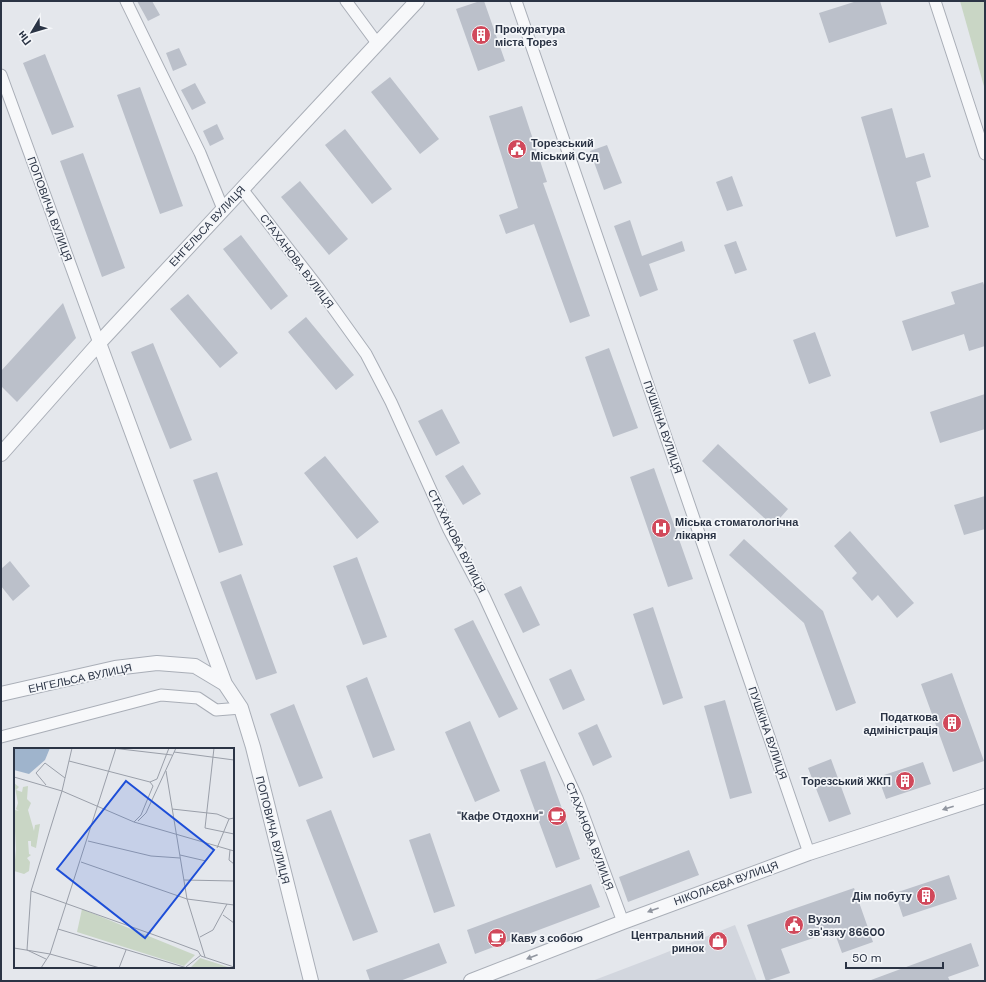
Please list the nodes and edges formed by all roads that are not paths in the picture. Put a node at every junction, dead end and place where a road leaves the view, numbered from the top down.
1 (126, 1) edge
2 (346, 1) edge
3 (417, 1) edge
4 (516, 1) edge
5 (935, 1) edge
6 (377, 43) junction
7 (1, 75) edge
8 (985, 154) edge
9 (242, 189) junction
10 (223, 209) junction
11 (99, 343) junction
12 (1, 454) edge
13 (226, 684) junction
14 (1, 694) edge
15 (241, 708) junction
16 (1, 737) edge
17 (985, 796) edge
18 (809, 853) junction
19 (623, 922) junction
20 (311, 980) edge
21 (471, 981) edge

1 - 10 street
2 - 6 street
3 - 6 street, ЕНГЕЛЬСА ВУЛИЦЯ
4 - 18 street, ПУШКІНА ВУЛИЦЯ
5 - 8 street
6 - 9 street, ЕНГЕЛЬСА ВУЛИЦЯ
7 - 11 street, ПОПОВИЧА ВУЛИЦЯ
9 - 10 street, ЕНГЕЛЬСА ВУЛИЦЯ
9 - 19 street, СТАХАНОВА ВУЛИЦЯ
10 - 11 street, ЕНГЕЛЬСА ВУЛИЦЯ
11 - 12 street, ЕНГЕЛЬСА ВУЛИЦЯ
11 - 13 street, ПОПОВИЧА ВУЛИЦЯ
13 - 14 street, ЕНГЕЛЬСА ВУЛИЦЯ
13 - 15 street, ПОПОВИЧА ВУЛИЦЯ
15 - 16 street
15 - 20 street, ПОПОВИЧА ВУЛИЦЯ
17 -> 18 street, НІКОЛАЄВА ВУЛИЦЯ
18 -> 19 street, НІКОЛАЄВА ВУЛИЦЯ
19 -> 21 street, НІКОЛАЄВА ВУЛИЦЯ

